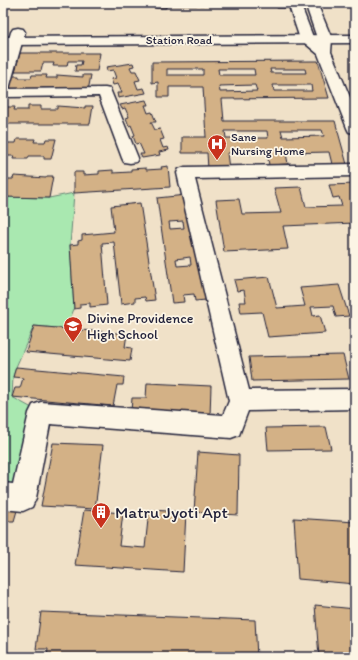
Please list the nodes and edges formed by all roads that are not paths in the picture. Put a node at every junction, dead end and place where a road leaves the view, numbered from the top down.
1 (294, 3) edge
2 (311, 3) edge
3 (355, 31) edge
4 (3, 32) edge
5 (305, 35) junction
6 (12, 38) edge
7 (355, 39) edge
8 (324, 41) junction
9 (3, 87) edge
10 (3, 93) edge
11 (355, 128) edge
12 (130, 158) dead end
13 (355, 170) edge
14 (355, 399) edge
15 (240, 401) junction
16 (3, 496) edge

1 - 5 main road
2 - 8 main road
3 - 8 main road, Station Road
4 - 6 main road, Station Road
5 - 6 main road, Station Road
5 - 8 main road
5 - 8 main road, Station Road
6 - 9 street
7 - 8 main road, Station Road
8 - 11 main road
10 - 12 street
13 - 15 street
14 - 15 street
15 - 16 street

